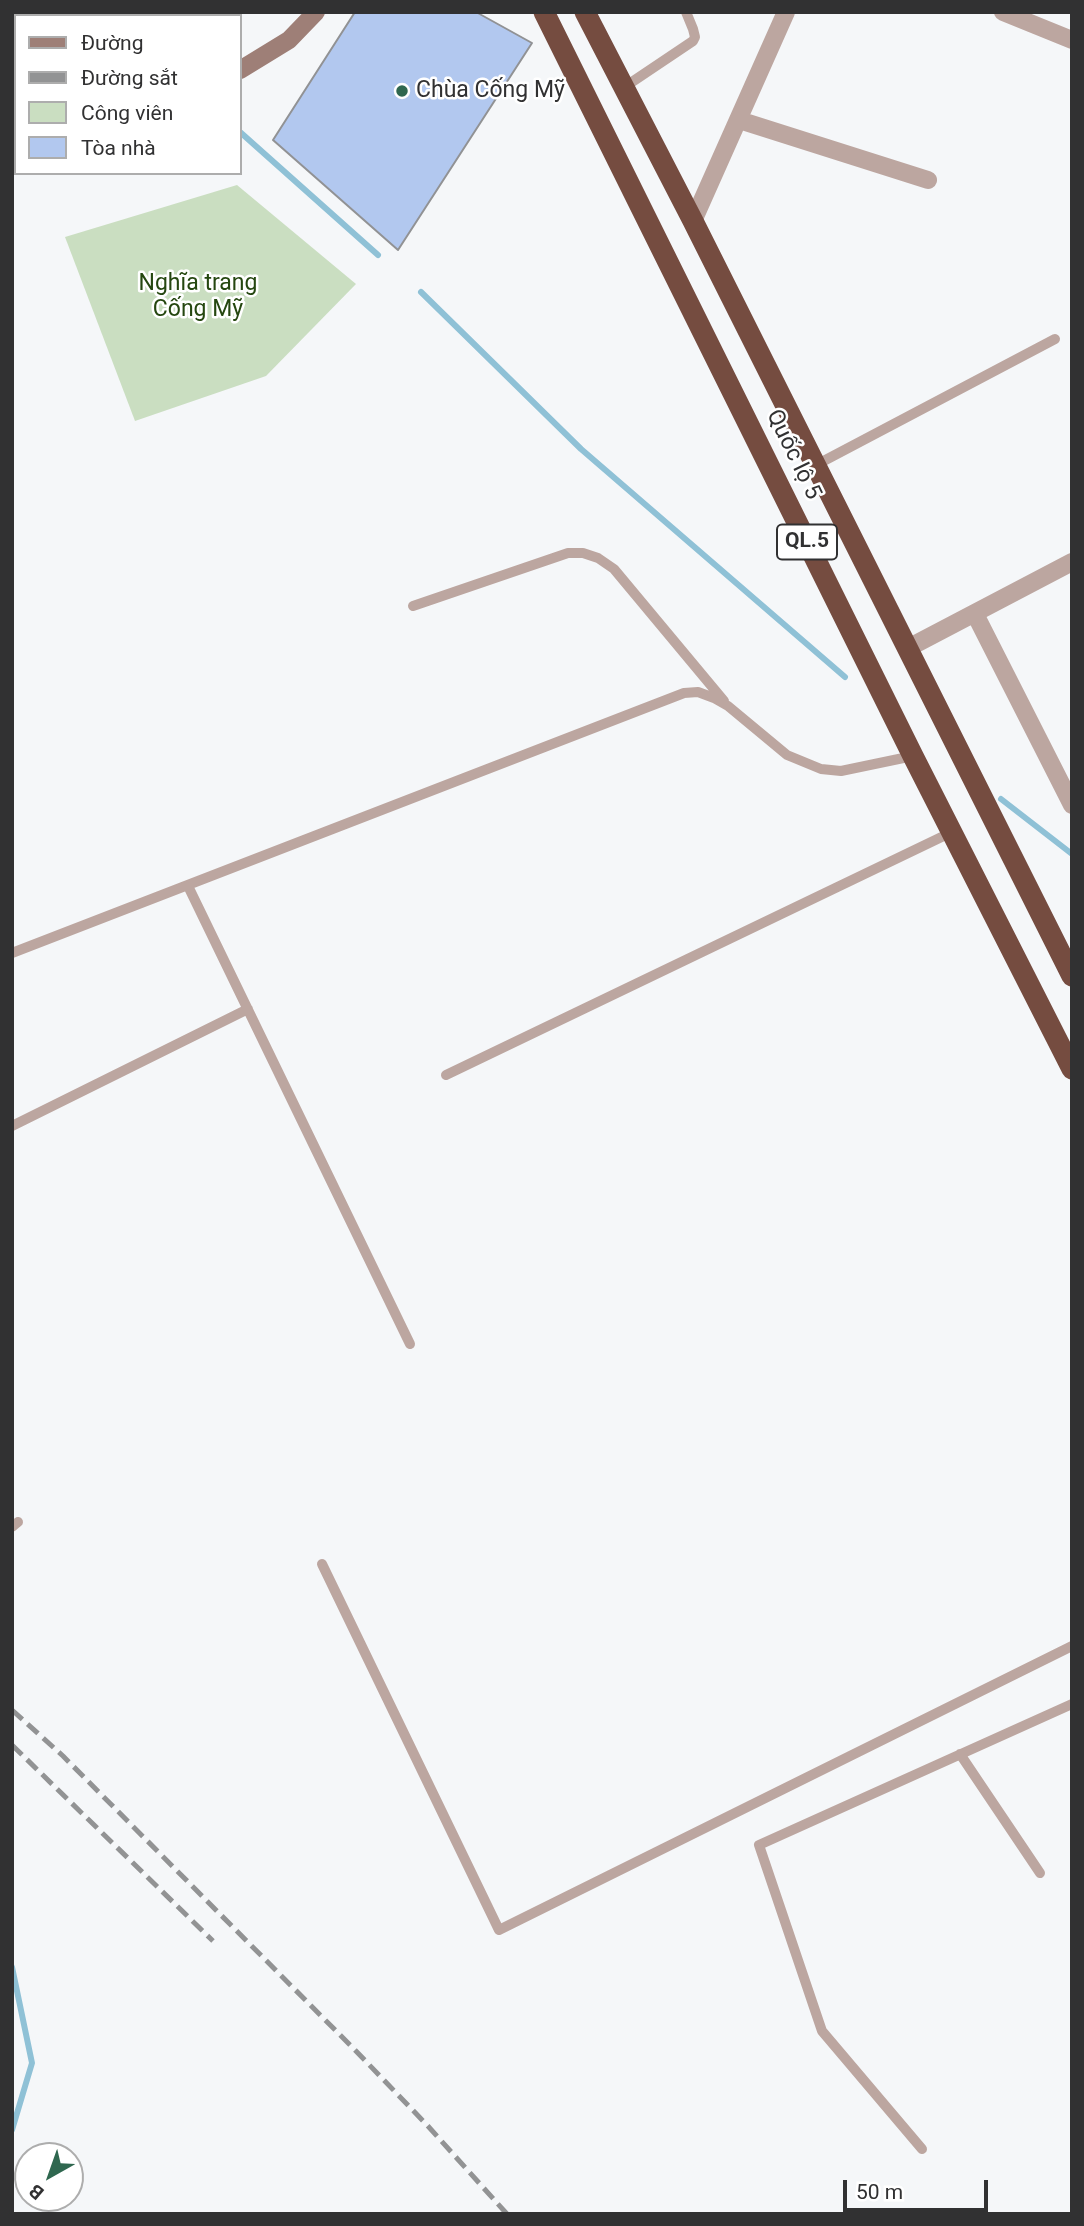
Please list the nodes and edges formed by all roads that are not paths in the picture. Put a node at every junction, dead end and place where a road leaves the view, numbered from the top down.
1 (316, 12) edge
2 (544, 12) edge
3 (585, 12) edge
4 (686, 12) edge
5 (786, 12) edge
6 (1003, 12) edge
7 (1072, 40) edge
8 (242, 51) edge
9 (260, 56) junction
10 (242, 69) edge
11 (624, 88) junction
12 (739, 120) junction
13 (928, 180) dead end
14 (693, 221) junction
15 (1055, 339) dead end
16 (816, 465) junction
17 (1072, 562) edge
18 (413, 606) dead end
19 (975, 614) junction
20 (908, 648) junction
21 (728, 706) junction
22 (913, 756) junction
23 (1072, 805) edge
24 (952, 832) junction
25 (188, 886) junction
26 (12, 953) edge
27 (1072, 976) edge
28 (248, 1009) junction
29 (1072, 1069) edge
30 (446, 1075) dead end
31 (12, 1126) edge
32 (410, 1344) dead end
33 (322, 1564) dead end
34 (1072, 1646) edge
35 (1072, 1704) edge
36 (960, 1754) junction
37 (1040, 1873) dead end
38 (922, 2149) dead end

1 - 9 street
2 - 22 highway, Quốc lộ 5 / QL.5
3 - 11 highway, Quốc lộ 5 / QL.5
4 - 11 lane
5 - 12 street
6 - 7 street
8 - 9 street
9 - 10 street
11 - 14 highway, Quốc lộ 5 / QL.5
12 - 13 street
12 - 14 street
14 - 16 highway, Quốc lộ 5 / QL.5
15 - 16 lane
16 - 20 highway, Quốc lộ 5 / QL.5
17 - 19 street
18 - 21 lane
19 - 20 street
19 - 23 street
20 - 27 highway, Quốc lộ 5 / QL.5
21 - 22 lane
21 - 25 lane
22 - 24 highway, Quốc lộ 5 / QL.5
24 - 29 highway, Quốc lộ 5 / QL.5
24 - 30 lane
25 - 26 lane
25 - 28 lane
28 - 31 lane
28 - 32 lane
33 - 34 lane
35 - 36 lane
36 - 37 lane
36 - 38 lane

